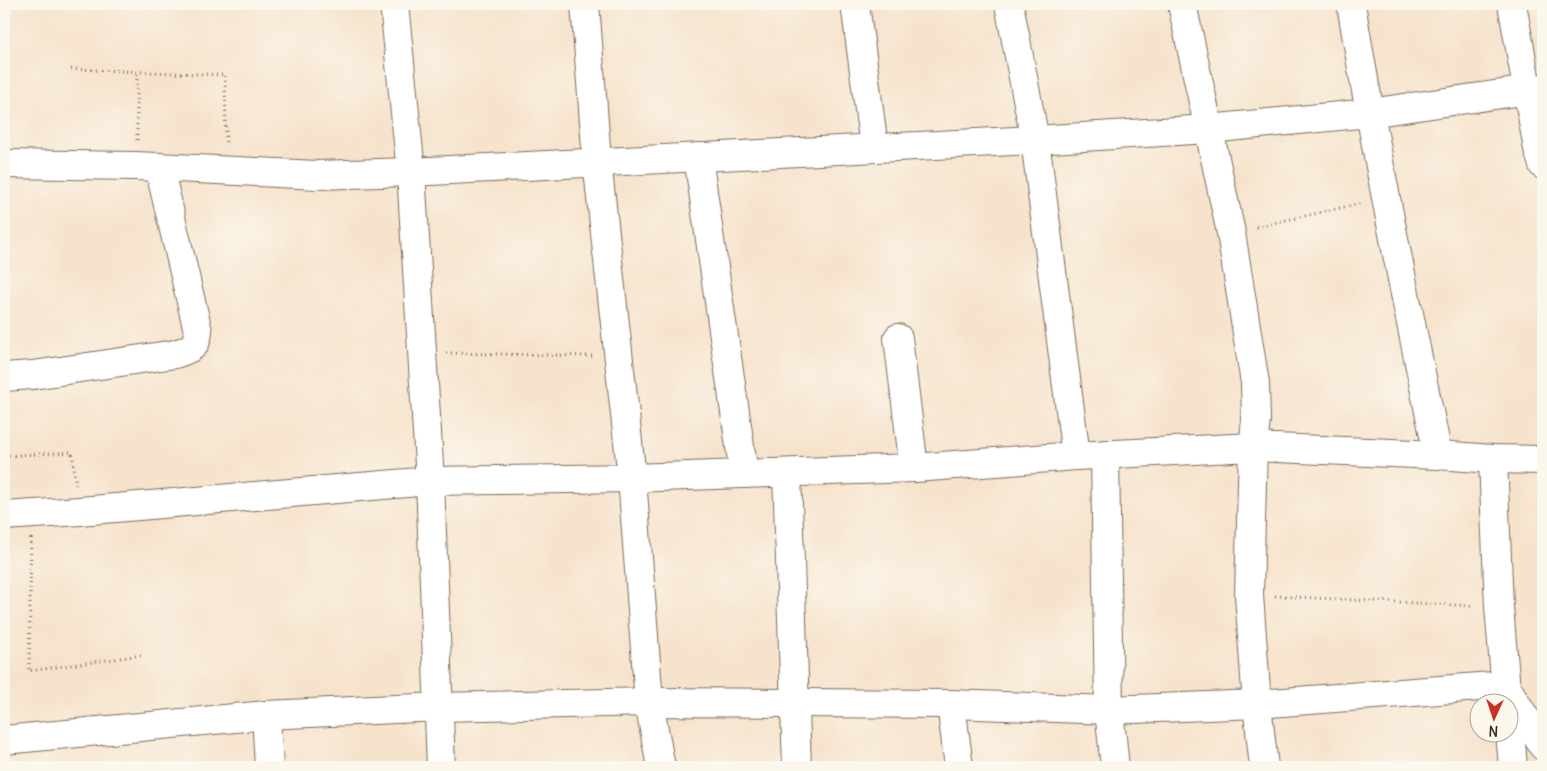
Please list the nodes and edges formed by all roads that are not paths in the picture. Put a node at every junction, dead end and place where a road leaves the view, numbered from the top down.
1 (394, 4) edge
2 (585, 4) edge
3 (855, 4) edge
4 (1009, 4) edge
5 (1182, 4) edge
6 (1351, 4) edge
7 (1512, 4) edge
8 (1535, 89) edge
9 (1369, 113) junction
10 (1209, 129) junction
11 (1035, 140) junction
12 (874, 147) junction
13 (698, 157) junction
14 (597, 162) junction
15 (4, 164) edge
16 (1543, 165) edge
17 (148, 166) junction
18 (411, 172) junction
19 (898, 338) dead end
20 (4, 378) edge
21 (1253, 447) junction
22 (1104, 454) junction
23 (1438, 455) junction
24 (1076, 456) junction
25 (1493, 460) junction
26 (1543, 460) edge
27 (914, 468) junction
28 (786, 473) junction
29 (744, 474) junction
30 (632, 478) junction
31 (430, 481) junction
32 (4, 516) edge
33 (1506, 694) edge
34 (1470, 695) edge
35 (650, 702) junction
36 (794, 703) junction
37 (951, 704) junction
38 (1257, 704) junction
39 (439, 706) junction
40 (1109, 710) junction
41 (1520, 714) edge
42 (266, 715) junction
43 (4, 740) edge
44 (1511, 744) edge
45 (1543, 746) edge
46 (269, 767) edge
47 (441, 767) edge
48 (661, 767) edge
49 (797, 767) edge
50 (959, 767) edge
51 (1115, 767) edge
52 (1264, 767) edge
53 (1512, 767) edge

1 - 18 street
2 - 14 street
3 - 12 street
4 - 11 street
5 - 10 street
6 - 9 street
7 - 8 street
8 - 9 street
8 - 16 street
9 - 10 street
9 - 23 street
10 - 11 street
10 - 21 street
11 - 12 street
11 - 24 street
12 - 13 street
13 - 14 street
13 - 29 street
14 - 18 street
14 - 30 street
15 - 17 street
17 - 18 street
17 - 20 street
18 - 31 street
19 - 27 street
21 - 22 street
21 - 23 street
21 - 38 street
22 - 24 street
22 - 40 street
23 - 25 street
24 - 27 street
25 - 26 street
25 - 33 street
27 - 28 street
28 - 29 street
28 - 36 street
29 - 30 street
30 - 31 street
30 - 35 street
31 - 32 street
31 - 39 street
34 - 38 street
35 - 36 street
35 - 39 street
35 - 48 street
36 - 37 street
36 - 49 street
37 - 40 street
37 - 50 street
38 - 40 street
38 - 52 street
39 - 42 street
39 - 47 street
40 - 51 street
41 - 45 street
42 - 43 street
42 - 46 street
44 - 53 street

